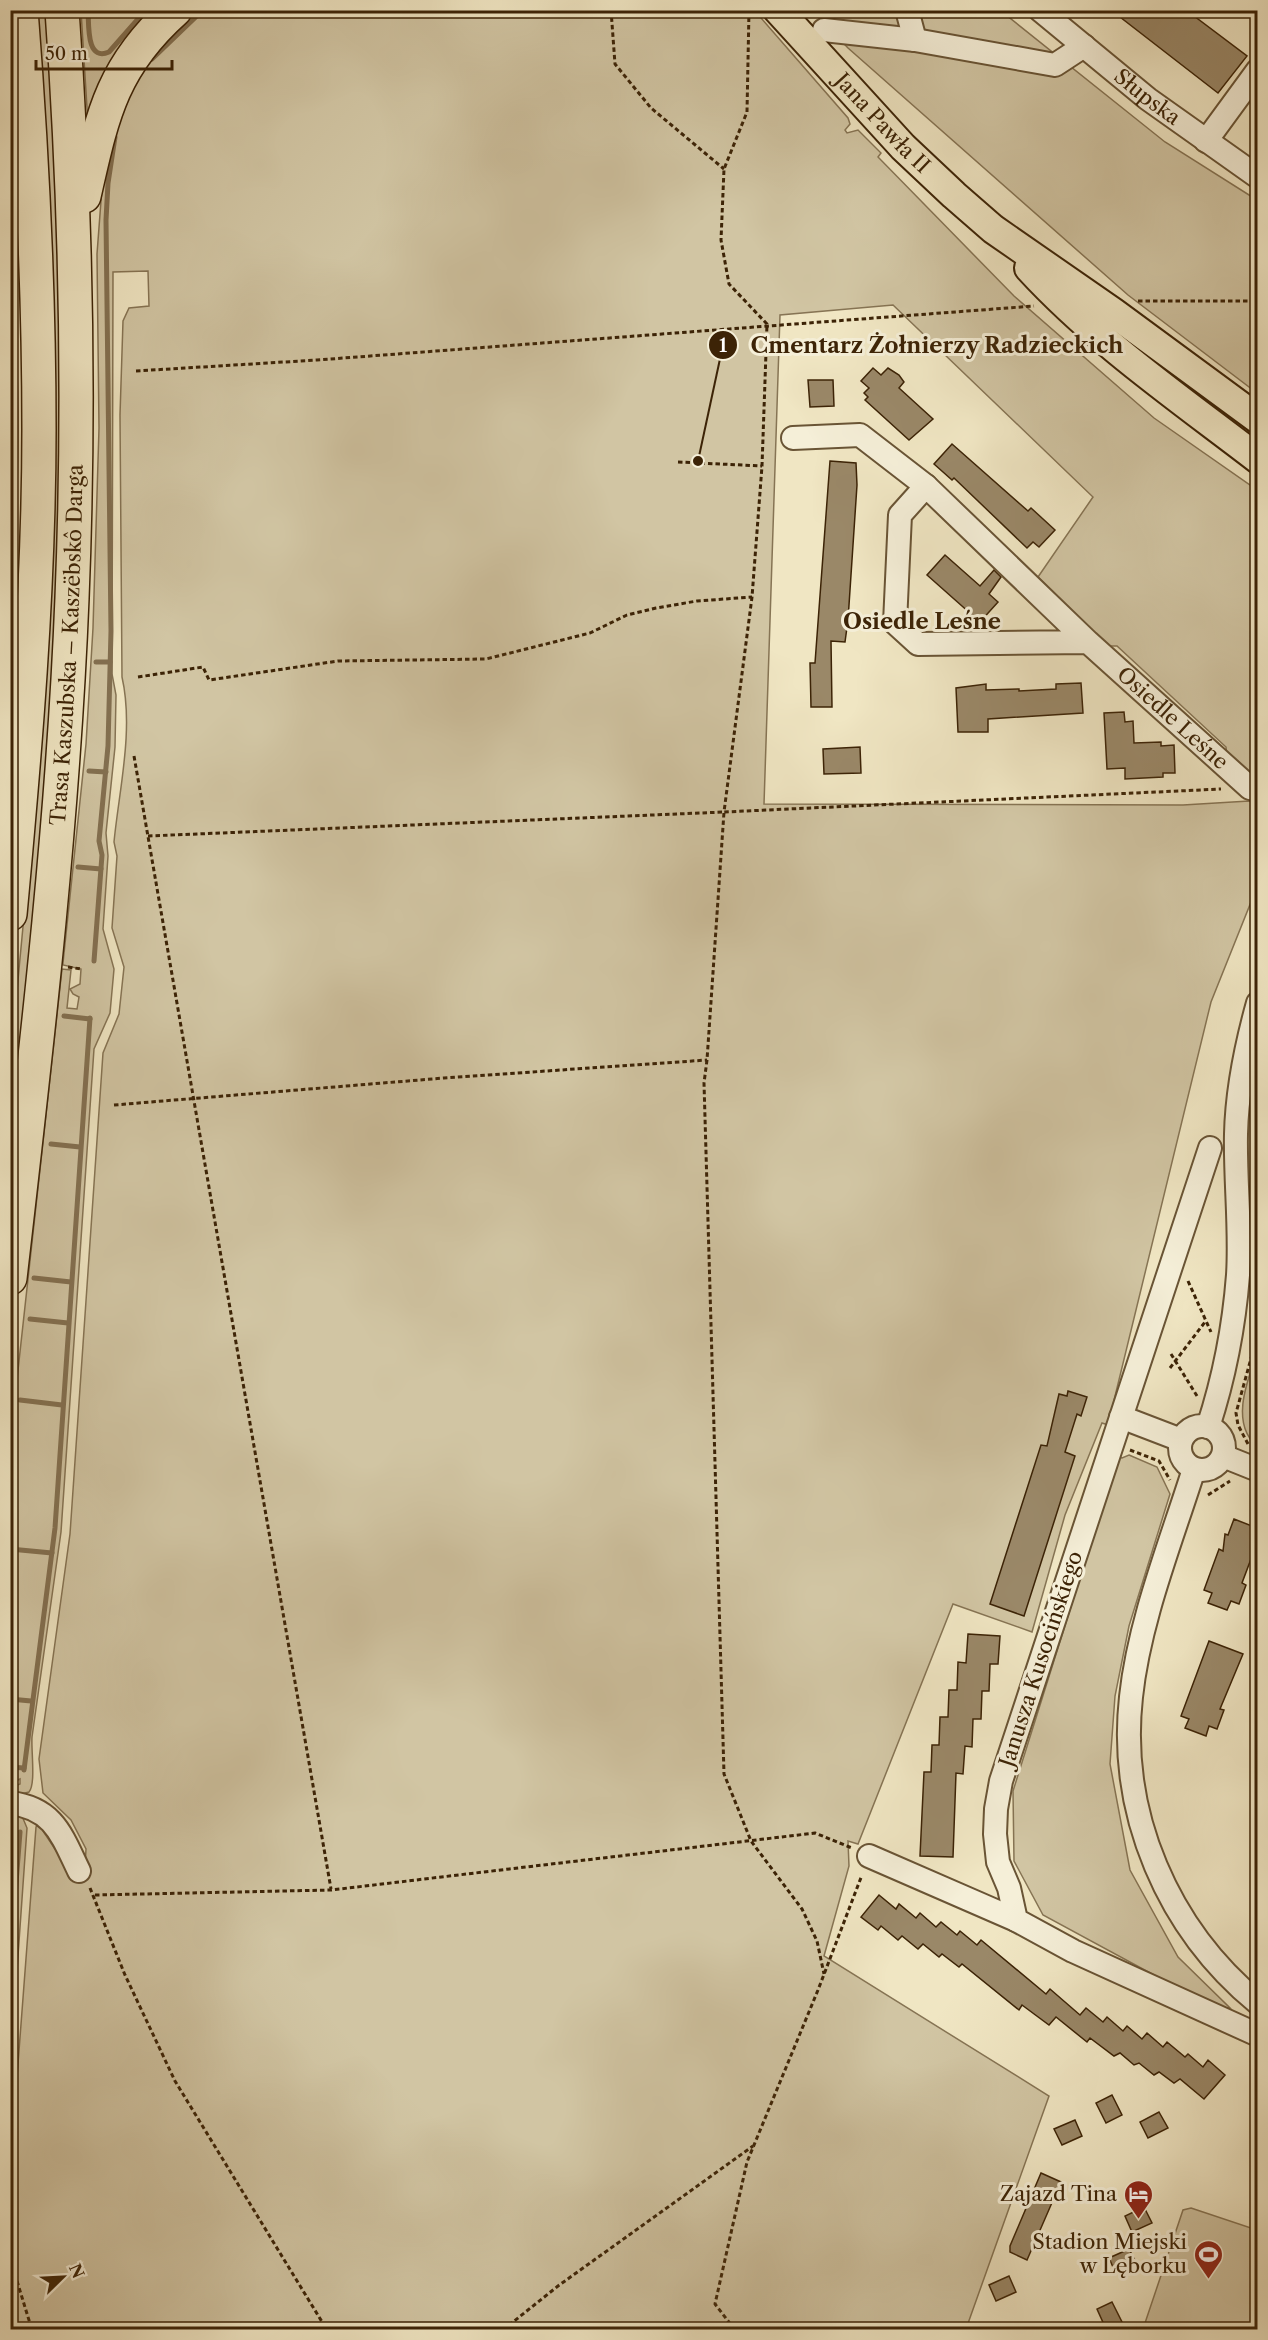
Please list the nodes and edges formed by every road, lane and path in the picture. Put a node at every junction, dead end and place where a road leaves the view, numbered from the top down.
1 (21, 10) edge
2 (62, 10) edge
3 (174, 10) edge
4 (611, 10) edge
5 (749, 10) edge
6 (778, 10) edge
7 (907, 10) edge
8 (1040, 10) edge
9 (824, 30) dead end
10 (915, 40) junction
11 (1084, 46) junction
12 (1257, 70) edge
13 (1206, 141) junction
14 (724, 169) junction
15 (1257, 177) edge
16 (10, 215) edge
17 (993, 229) junction
18 (75, 239) junction
19 (1052, 293) junction
20 (37, 298) junction
21 (1257, 301) edge
22 (1114, 313) junction
23 (767, 324) junction
24 (136, 371) dead end
25 (1257, 419) edge
26 (793, 438) dead end
27 (1257, 459) edge
28 (678, 462) dead end
29 (762, 466) junction
30 (926, 486) junction
31 (752, 597) junction
32 (1088, 642) junction
33 (138, 677) dead end
34 (134, 756) dead end
35 (1254, 789) edge
36 (724, 812) junction
37 (148, 836) junction
38 (10, 914) edge
39 (62, 967) dead end
40 (81, 969) dead end
41 (1257, 1004) edge
42 (707, 1060) junction
43 (34, 1067) junction
44 (194, 1097) junction
45 (114, 1105) dead end
46 (1210, 1148) dead end
47 (10, 1153) edge
48 (10, 1278) edge
49 (1188, 1280) dead end
50 (1205, 1322) junction
51 (1257, 1333) edge
52 (1213, 1335) dead end
53 (1171, 1354) dead end
54 (1175, 1362) junction
55 (1170, 1368) dead end
56 (1203, 1402) dead end
57 (1121, 1417) junction
58 (1208, 1427) junction
59 (1181, 1440) junction
60 (1111, 1448) junction
61 (1223, 1456) junction
62 (1251, 1467) edge
63 (1194, 1469) junction
64 (1187, 1491) junction
65 (10, 1803) edge
66 (751, 1841) junction
67 (869, 1856) junction
68 (79, 1871) dead end
69 (331, 1890) junction
70 (1016, 1920) junction
71 (824, 1974) junction
72 (1257, 2003) edge
73 (1257, 2035) edge
74 (754, 2146) junction
75 (17, 2281) dead end
76 (32, 2330) edge
77 (327, 2330) edge
78 (503, 2330) edge
79 (735, 2330) edge

1 - 20 highway, Trasa Kaszubska – Kaszëbskô Darga
2 - 18 highway, Trasa Kaszubska – Kaszëbskô Darga
3 - 18 highway
4 - 14 path
5 - 14 path
6 - 17 main road, Jana Pawła II
7 - 10 street
8 - 11 street, Słupska
9 - 10 street
10 - 11 street
11 - 13 street, Słupska
12 - 13 street
13 - 15 street, Słupska
14 - 23 path
16 - 20 highway
17 - 19 main road, Jana Pawła II
17 - 22 main road, Jana Pawła II
18 - 43 highway, Trasa Kaszubska – Kaszëbskô Darga
19 - 23 path
19 - 27 main road, Jana Pawła II
20 - 38 highway, Trasa Kaszubska – Kaszëbskô Darga
21 - 22 path
22 - 25 main road, Jana Pawła II
23 - 24 path
23 - 29 path
26 - 30 street, Osiedle Leśne
28 - 29 path
29 - 31 path
30 - 32 street, Osiedle Leśne
30 - 32 street
31 - 33 path
31 - 36 path
32 - 35 street, Osiedle Leśne
34 - 37 path
35 - 36 path
36 - 37 path
36 - 42 path
37 - 44 path
39 - 40 path
41 - 58 street
42 - 44 path
42 - 66 path
43 - 47 street
43 - 48 highway, Trasa Kaszubska – Kaszëbskô Darga
44 - 45 path
44 - 69 path
46 - 57 street, Janusza Kusocińskiego
49 - 50 path
50 - 52 path
50 - 54 path
51 - 62 path
53 - 54 path
54 - 55 path
54 - 56 path
57 - 59 street
57 - 60 street, Janusza Kusocińskiego
58 - 59 street
58 - 61 street
59 - 63 street
60 - 64 path
60 - 70 street, Janusza Kusocińskiego
61 - 62 street
61 - 63 street
62 - 64 path
63 - 64 street
64 - 72 street
65 - 68 street
66 - 67 path
66 - 69 path
66 - 71 path
67 - 70 street
67 - 71 path
69 - 77 path
70 - 73 street
71 - 74 path
74 - 78 path
74 - 79 path
75 - 76 path

